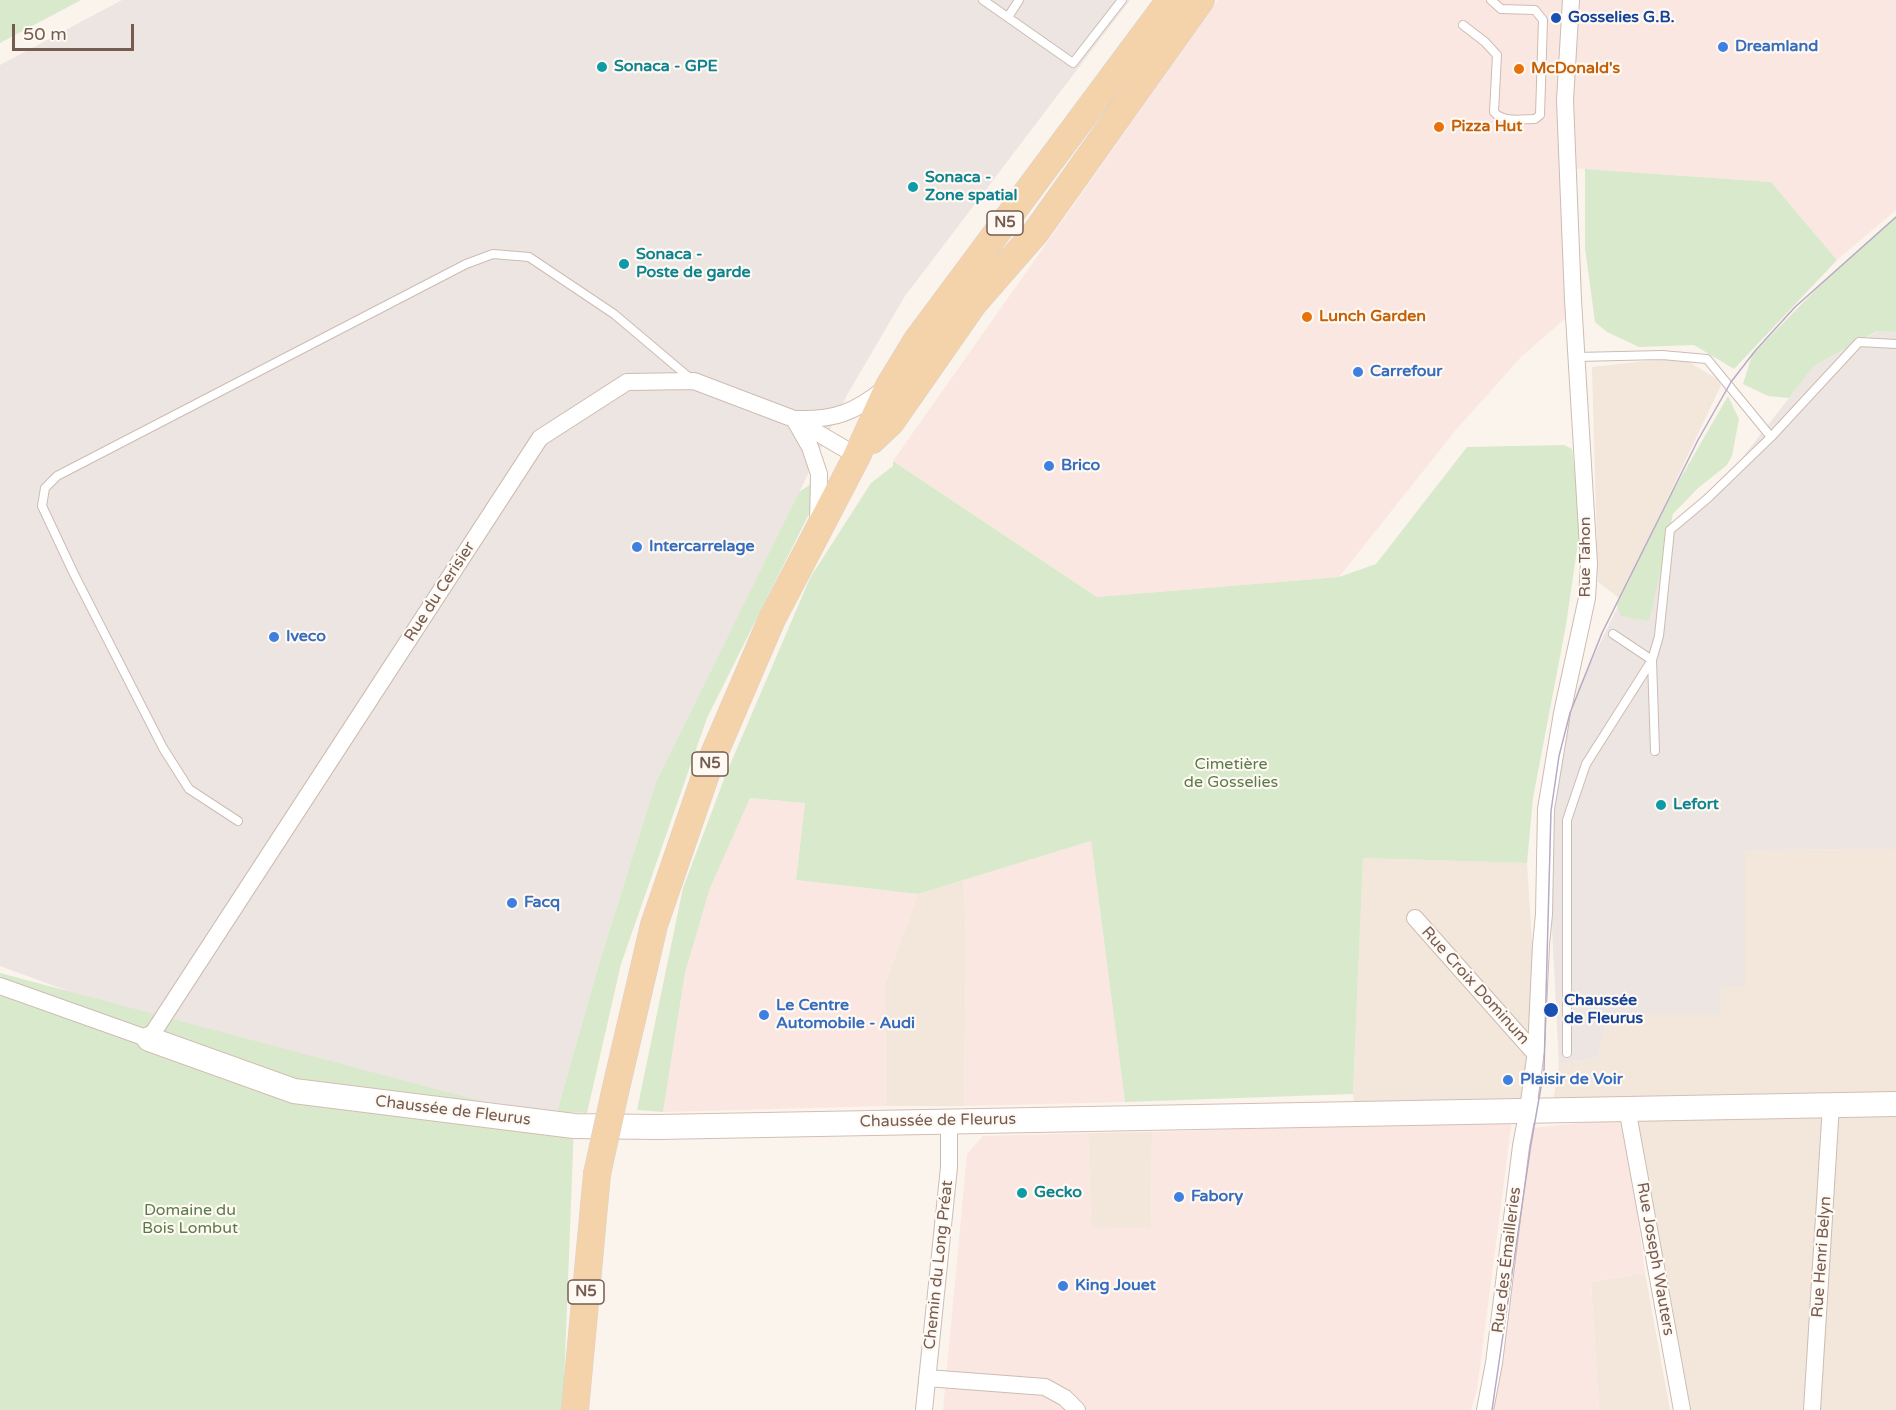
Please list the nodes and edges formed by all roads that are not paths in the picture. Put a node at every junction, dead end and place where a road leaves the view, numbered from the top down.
1 (984, 0) edge
2 (1019, 0) edge
3 (1122, 0) edge
4 (1170, 0) edge
5 (1202, 0) edge
6 (1491, 0) edge
7 (1571, 0) edge
8 (1008, 17) junction
9 (1463, 25) dead end
10 (1896, 344) edge
11 (1577, 357) junction
12 (694, 381) junction
13 (889, 386) junction
14 (794, 418) junction
15 (1772, 436) junction
16 (857, 456) junction
17 (818, 531) junction
18 (1613, 634) dead end
19 (1652, 660) junction
20 (1655, 751) dead end
21 (238, 821) dead end
22 (1415, 918) dead end
23 (0, 987) edge
24 (149, 1039) junction
25 (1536, 1051) junction
26 (1567, 1053) dead end
27 (1831, 1104) junction
28 (1896, 1104) edge
29 (1627, 1108) junction
30 (1528, 1109) junction
31 (949, 1120) junction
32 (927, 1378) junction
33 (575, 1410) edge
34 (924, 1410) edge
35 (1077, 1410) edge
36 (1485, 1410) edge
37 (1682, 1410) edge
38 (1812, 1410) edge

1 - 8 lane
2 - 8 lane
3 - 8 lane
4 - 13 main road, N5
5 - 16 main road, N5
6 - 9 lane
7 - 11 street, Rue Tahon
10 - 15 lane
11 - 15 lane
11 - 25 street, Rue Tahon
12 - 14 street, Rue du Cerisier
12 - 21 lane
12 - 24 street, Rue du Cerisier
13 - 14 street
13 - 16 main road, N5
14 - 16 street, Rue du Cerisier
14 - 17 street
15 - 19 lane
16 - 17 main road, N5
17 - 33 main road, N5, bridge
18 - 19 lane
19 - 20 lane
19 - 26 lane
22 - 25 street, Rue Croix Dominum
23 - 24 street, Chaussée de Fleurus
24 - 31 main road, Chaussée de Fleurus
25 - 30 street, Rue Tahon
27 - 28 main road, Chaussée de Fleurus
27 - 29 main road, Chaussée de Fleurus
27 - 38 street, Rue Henri Belyn
29 - 30 main road, Chaussée de Fleurus
29 - 37 street, Rue Joseph Wauters
30 - 31 main road, Chaussée de Fleurus
30 - 36 street, Rue des Émailleries
31 - 32 street, Chemin du Long Préat
32 - 34 street, Chemin du Long Préat
32 - 35 street

